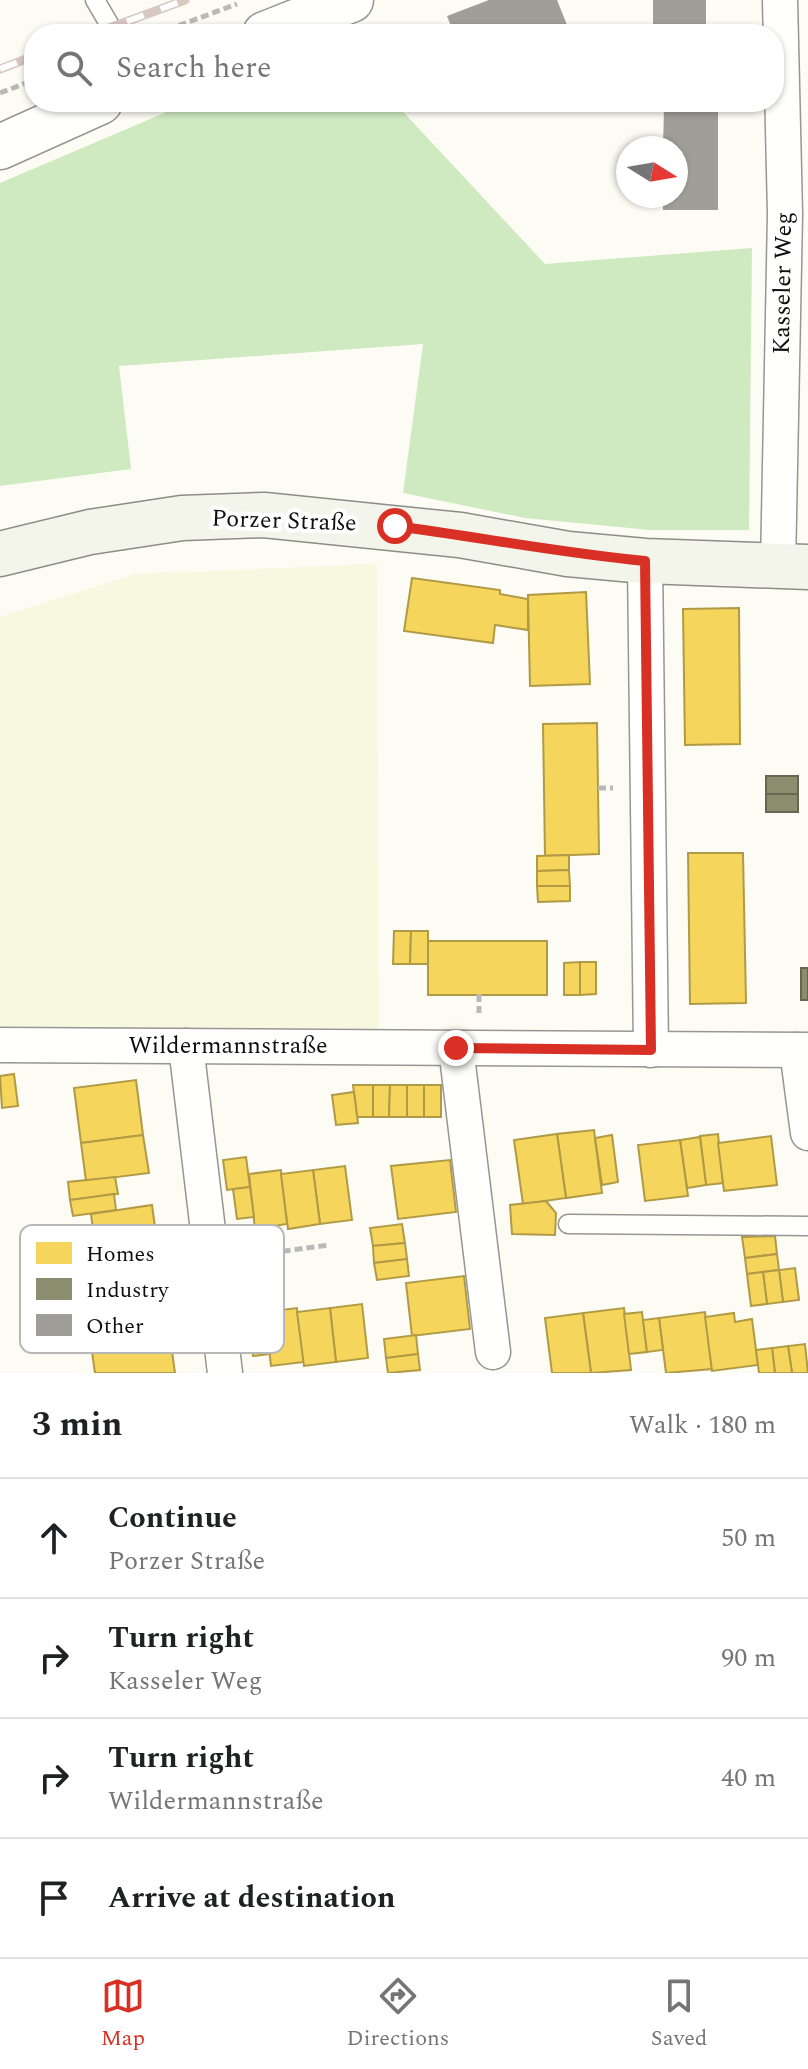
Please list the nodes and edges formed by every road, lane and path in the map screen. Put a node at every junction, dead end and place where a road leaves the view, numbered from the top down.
1 (95, 0) edge
2 (247, 0) edge
3 (351, 0) edge
4 (780, 0) edge
5 (109, 24) edge
6 (183, 24) edge
7 (290, 24) edge
8 (782, 24) edge
9 (784, 53) edge
10 (24, 84) edge
11 (0, 93) edge
12 (78, 112) edge
13 (0, 147) edge
14 (796, 213) edge
15 (0, 554) edge
16 (645, 561) junction
17 (793, 567) edge
18 (0, 1045) edge
19 (186, 1046) junction
20 (456, 1048) junction
21 (651, 1050) junction
22 (802, 1050) edge
23 (808, 1133) edge
24 (568, 1224) dead end
25 (208, 1225) edge
26 (808, 1226) edge
27 (329, 1245) dead end
28 (284, 1251) edge
29 (493, 1352) dead end
30 (223, 1353) edge
31 (225, 1373) edge

1 - 5 lane
2 - 6 path
3 - 7 street
4 - 8 street, Kasseler Weg
9 - 14 street, Kasseler Weg
10 - 11 path
12 - 13 street
14 - 17 street, Kasseler Weg
15 - 16 main road, Porzer Straße
16 - 17 main road, Porzer Straße
16 - 21 street
18 - 19 street, Wildermannstraße
19 - 20 street, Wildermannstraße
19 - 25 street
20 - 21 street, Wildermannstraße
20 - 29 street
21 - 22 street, Wildermannstraße
22 - 23 street
24 - 26 lane
27 - 28 path
30 - 31 street

